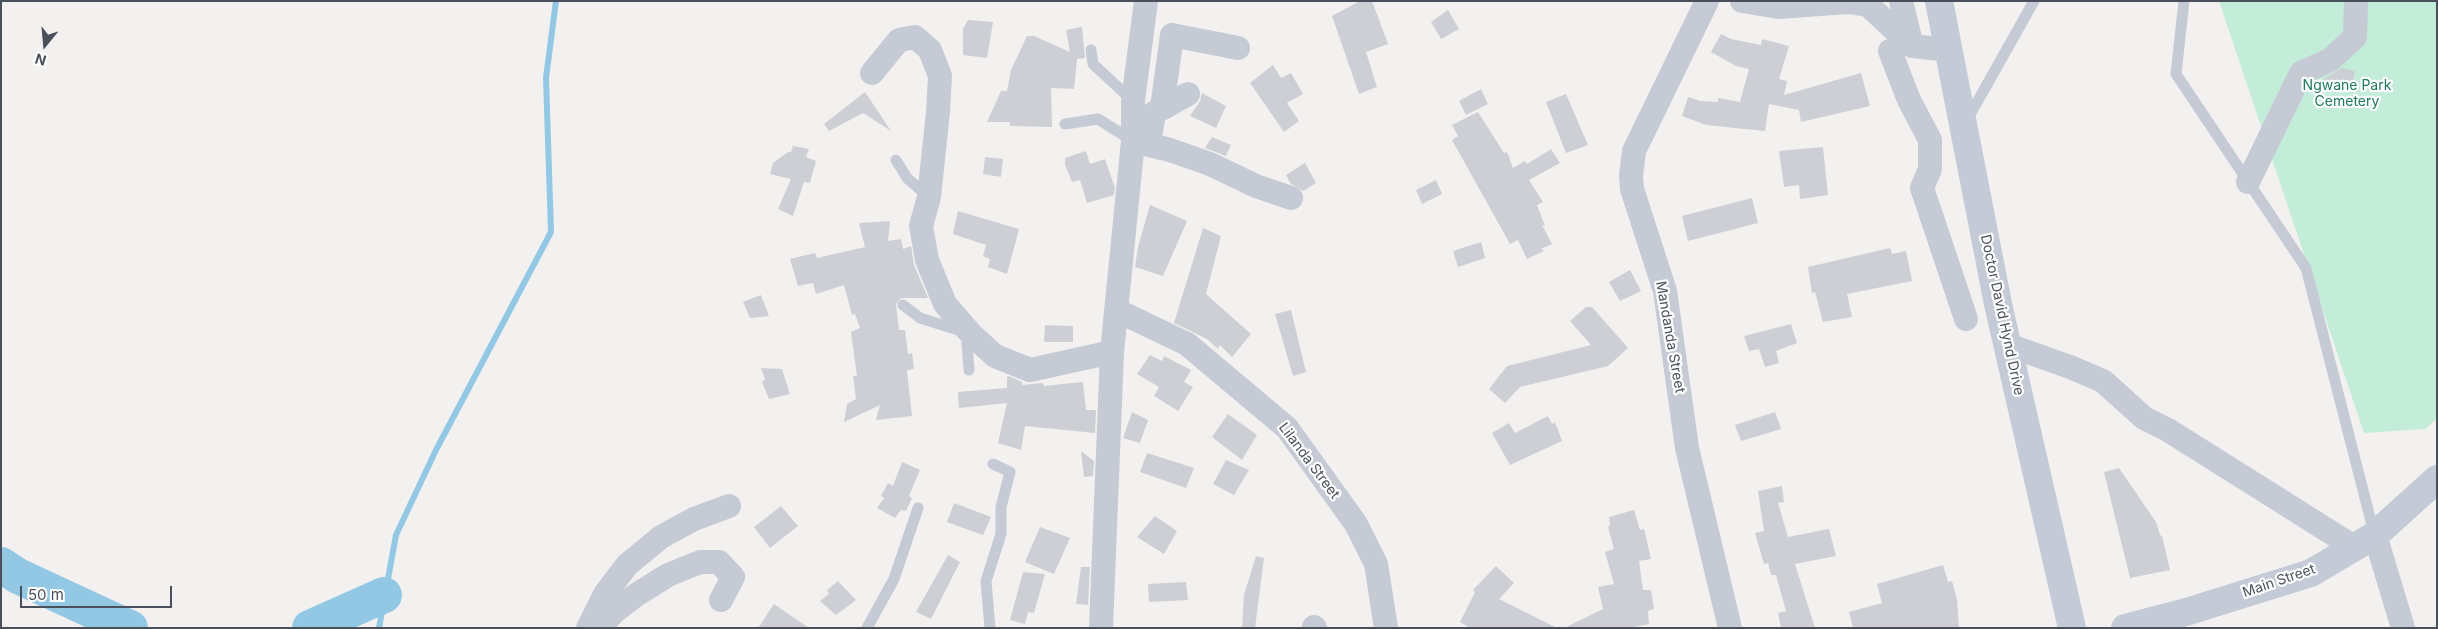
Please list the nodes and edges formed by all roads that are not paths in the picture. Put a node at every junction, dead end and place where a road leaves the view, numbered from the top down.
1 (1146, 1) edge
2 (1742, 1) edge
3 (1901, 1) edge
4 (1939, 1) edge
5 (2034, 1) edge
6 (2184, 1) edge
7 (2356, 1) edge
8 (1701, 5) edge
9 (1238, 48) dead end
10 (1901, 48) junction
11 (1090, 50) dead end
12 (1949, 50) junction
13 (872, 73) dead end
14 (1188, 94) dead end
15 (1133, 101) junction
16 (1162, 108) junction
17 (1065, 124) dead end
18 (1963, 126) junction
19 (1141, 142) junction
20 (896, 160) dead end
21 (2248, 182) junction
22 (929, 196) junction
23 (1291, 198) dead end
24 (904, 305) dead end
25 (1116, 310) junction
26 (1966, 319) dead end
27 (971, 334) junction
28 (2008, 346) junction
29 (1112, 352) junction
30 (969, 370) dead end
31 (993, 464) dead end
32 (2437, 479) edge
33 (729, 506) dead end
34 (918, 508) dead end
35 (2365, 541) junction
36 (721, 600) dead end
37 (588, 628) edge
38 (599, 628) edge
39 (867, 628) edge
40 (990, 628) edge
41 (1101, 628) edge
42 (1386, 628) edge
43 (1730, 628) edge
44 (2072, 628) edge
45 (2125, 628) edge
46 (2403, 628) edge

1 - 15 street
2 - 10 street
3 - 10 street
4 - 12 main road, Doctor David Hynd Drive
5 - 18 lane
6 - 21 lane
7 - 21 street
8 - 43 street, Mandanda Street
9 - 16 street
10 - 12 street
10 - 26 street
11 - 15 lane
12 - 18 main road, Doctor David Hynd Drive
13 - 22 street
14 - 16 street
15 - 19 street
16 - 19 street
17 - 19 lane
18 - 28 main road, Doctor David Hynd Drive
19 - 23 street
19 - 25 street
20 - 22 lane
21 - 35 lane
22 - 27 street
24 - 27 lane
25 - 29 street
25 - 42 street, Lilanda Street
27 - 29 street
27 - 30 lane
28 - 35 street
28 - 44 main road, Doctor David Hynd Drive
29 - 41 street
31 - 40 lane
32 - 35 main road, Main Street
33 - 37 street
34 - 39 lane
35 - 45 main road, Main Street
35 - 46 street
36 - 38 street

